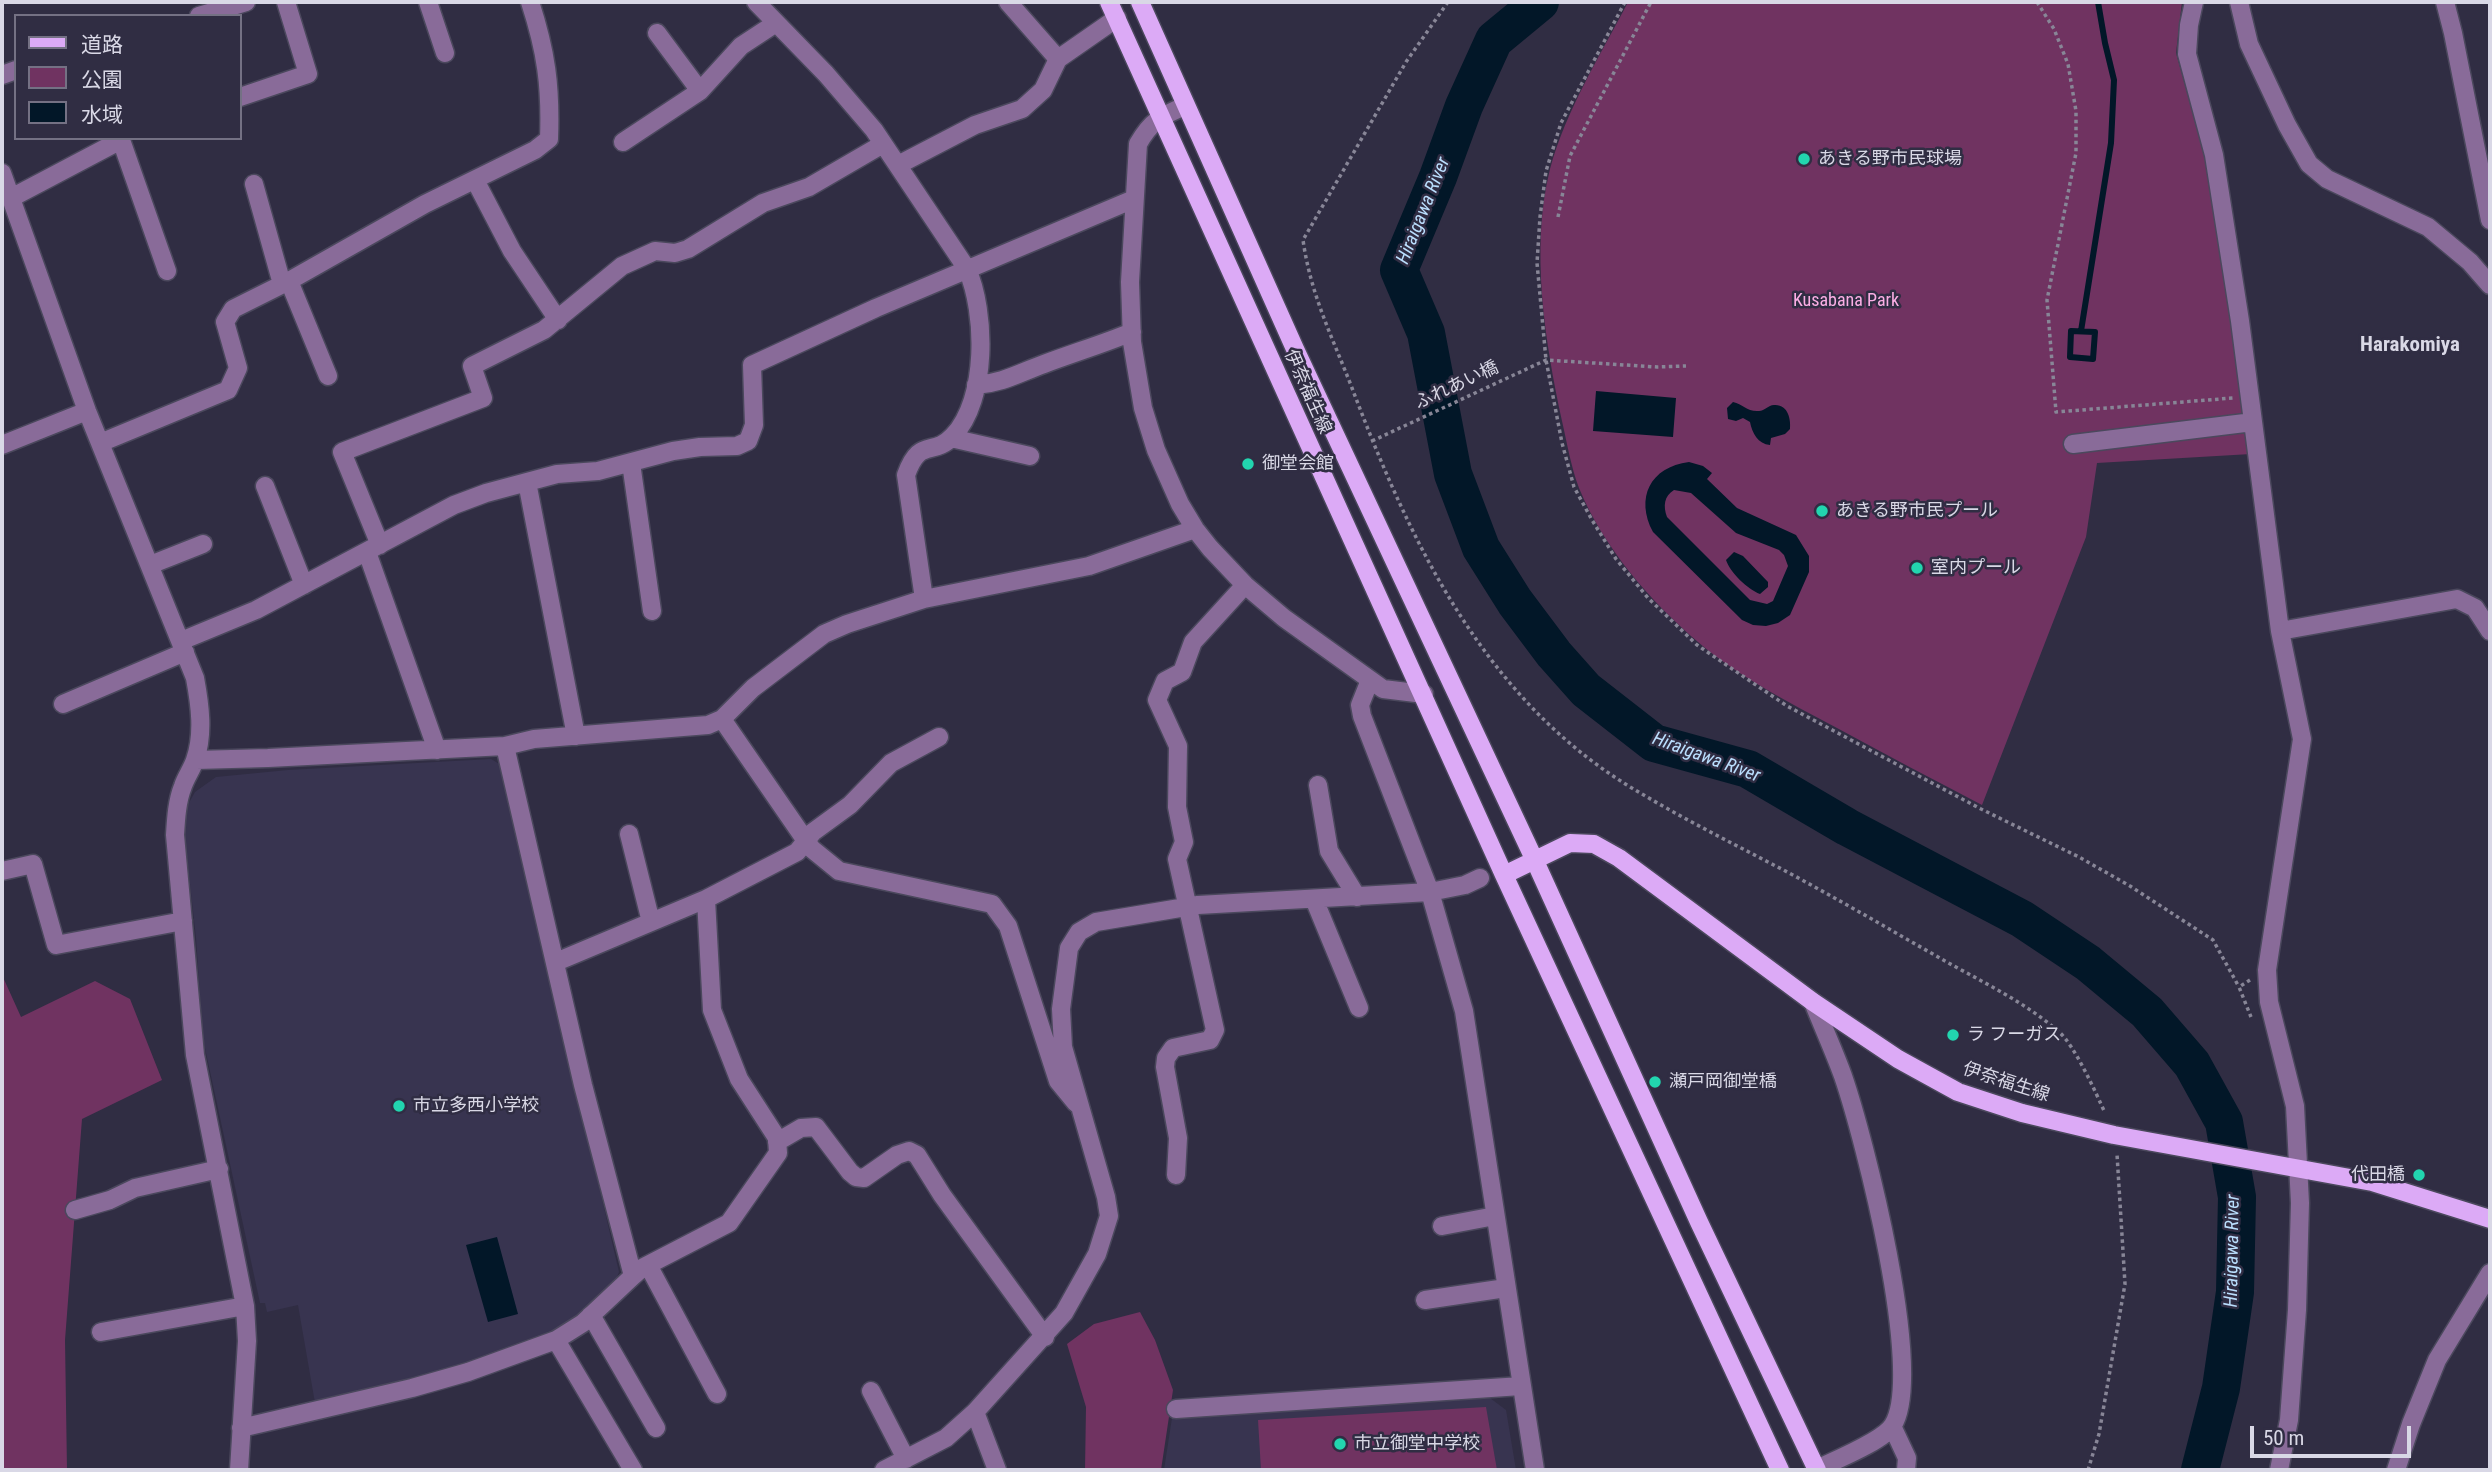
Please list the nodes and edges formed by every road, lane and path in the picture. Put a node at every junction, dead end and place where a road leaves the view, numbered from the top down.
1 (246, 2) edge
2 (286, 2) edge
3 (428, 2) edge
4 (530, 2) edge
5 (756, 2) edge
6 (1008, 2) edge
7 (1140, 2) edge
8 (1448, 2) edge
9 (1625, 2) edge
10 (1651, 2) edge
11 (2037, 2) edge
12 (2194, 2) edge
13 (2239, 2) edge
14 (2445, 2) edge
15 (1113, 10) edge
16 (206, 14) edge
17 (776, 23) junction
18 (657, 33) dead end
19 (445, 53) dead end
20 (1058, 58) junction
21 (701, 91) junction
22 (242, 96) edge
23 (1185, 106) junction
24 (1160, 117) junction
25 (623, 142) dead end
26 (883, 144) junction
27 (898, 165) junction
28 (2, 173) edge
29 (475, 180) junction
30 (254, 184) dead end
31 (11, 198) junction
32 (1134, 200) junction
33 (2489, 210) edge
34 (1558, 217) dead end
35 (967, 269) junction
36 (167, 271) dead end
37 (286, 282) junction
38 (2490, 285) edge
39 (558, 320) junction
40 (1132, 332) junction
41 (1546, 360) junction
42 (1686, 366) dead end
43 (328, 376) dead end
44 (976, 385) junction
45 (2250, 396) junction
46 (88, 411) junction
47 (2253, 422) junction
48 (951, 438) junction
49 (1371, 441) junction
50 (100, 443) junction
51 (2073, 444) dead end
52 (2, 445) edge
53 (1030, 456) dead end
54 (631, 463) junction
55 (527, 482) junction
56 (265, 486) dead end
57 (1195, 529) junction
58 (203, 544) dead end
59 (374, 548) junction
60 (150, 565) junction
61 (304, 585) junction
62 (1245, 585) junction
63 (924, 599) junction
64 (652, 611) dead end
65 (2280, 631) junction
66 (2490, 631) edge
67 (183, 646) junction
68 (1370, 680) junction
69 (1424, 694) junction
70 (62, 704) dead end
71 (722, 719) junction
72 (576, 736) junction
73 (939, 737) dead end
74 (505, 746) junction
75 (437, 750) junction
76 (195, 760) junction
77 (1318, 785) dead end
78 (629, 834) dead end
79 (806, 841) junction
80 (1535, 861) junction
81 (2, 871) edge
82 (1504, 875) junction
83 (1480, 878) dead end
84 (1430, 892) junction
85 (1357, 897) junction
86 (706, 899) junction
87 (1314, 899) junction
88 (1187, 906) junction
89 (183, 921) junction
90 (650, 922) junction
91 (556, 962) junction
92 (2267, 970) junction
93 (2239, 987) junction
94 (1813, 1002) junction
95 (1359, 1009) dead end
96 (2254, 1025) dead end
97 (2096, 1091) dead end
98 (1080, 1108) junction
99 (2113, 1135) junction
100 (777, 1142) junction
101 (2290, 1166) junction
102 (219, 1169) junction
103 (1176, 1175) dead end
104 (75, 1210) dead end
105 (1495, 1216) junction
106 (2490, 1219) edge
107 (1441, 1226) dead end
108 (641, 1270) junction
109 (2490, 1273) edge
110 (1506, 1288) junction
111 (1425, 1300) dead end
112 (246, 1306) junction
113 (592, 1315) junction
114 (101, 1332) dead end
115 (1045, 1337) junction
116 (556, 1340) junction
117 (1521, 1387) junction
118 (871, 1391) dead end
119 (717, 1394) dead end
120 (1176, 1409) dead end
121 (975, 1412) junction
122 (242, 1427) junction
123 (1893, 1427) junction
124 (656, 1428) dead end
125 (906, 1459) junction
126 (239, 1470) edge
127 (633, 1470) edge
128 (884, 1470) edge
129 (997, 1470) edge
130 (1535, 1470) edge
131 (1780, 1470) edge
132 (1817, 1470) edge
133 (1906, 1470) edge
134 (2088, 1470) edge
135 (2279, 1470) edge
136 (2396, 1470) edge

1 - 16 street
2 - 22 street
3 - 19 street
4 - 29 street
5 - 17 street
6 - 20 street
7 - 23 main road, 伊奈福生線
8 - 49 path
9 - 41 path
10 - 34 path
11 - 45 path
12 - 45 street
13 - 38 street
14 - 33 street
15 - 20 street
15 - 24 main road, 伊奈福生線
17 - 21 street
17 - 26 street
18 - 21 street
20 - 27 street
21 - 25 street
23 - 24 street
23 - 80 main road, 伊奈福生線
24 - 32 street
24 - 69 main road, 伊奈福生線
26 - 27 street
26 - 39 street
27 - 35 street
28 - 31 street
29 - 37 street
29 - 39 street
30 - 37 street
31 - 36 street
31 - 46 street
32 - 35 street
32 - 40 street
35 - 44 street
35 - 54 street
37 - 43 street
37 - 50 street
39 - 59 street
40 - 44 street
40 - 57 street
41 - 42 path
41 - 49 path, ふれあい橋
41 - 93 path
44 - 48 street
45 - 47 street
46 - 50 street
46 - 52 street
47 - 51 street
47 - 65 street
48 - 53 street
48 - 63 street
49 - 97 path
50 - 60 street
54 - 55 street
54 - 64 street
55 - 59 street
55 - 72 street
56 - 61 street
57 - 62 street
57 - 63 street
58 - 60 street
59 - 61 street
59 - 75 street
60 - 67 street
61 - 67 street
62 - 68 street
62 - 88 street
63 - 71 street
65 - 66 street
65 - 92 street
67 - 70 street
67 - 76 street
68 - 69 street
68 - 84 street
69 - 82 main road, 伊奈福生線
71 - 72 street
71 - 79 street
72 - 74 street
73 - 79 street
74 - 75 street
74 - 91 street
75 - 76 street
76 - 89 street
77 - 85 street
78 - 90 street
79 - 86 street
79 - 98 street
80 - 82 main road, 伊奈福生線
80 - 94 main road, 伊奈福生線
80 - 132 main road, 伊奈福生線
81 - 89 street
82 - 131 main road, 伊奈福生線
83 - 84 street
84 - 85 street
84 - 105 street
85 - 87 street
86 - 90 street
86 - 100 street
87 - 88 street
87 - 95 street
88 - 98 street
88 - 103 street
89 - 102 street
90 - 91 street
91 - 108 street
92 - 93 path
92 - 101 street
93 - 96 path
94 - 99 main road, 伊奈福生線
94 - 123 street
98 - 115 street
99 - 101 main road, 伊奈福生線
99 - 134 path
100 - 108 street
100 - 115 street
101 - 106 main road, 伊奈福生線
101 - 135 street
102 - 104 street
102 - 112 street
105 - 107 street
105 - 110 street
108 - 113 street
108 - 119 street
109 - 136 street
110 - 111 street
110 - 117 street
112 - 114 street
112 - 122 street
113 - 116 street
113 - 124 street
115 - 121 street
116 - 122 street
116 - 127 street
117 - 120 street
117 - 130 street
118 - 125 street
121 - 125 street
121 - 129 street
122 - 126 street
123 - 132 street
123 - 133 street
125 - 128 street

